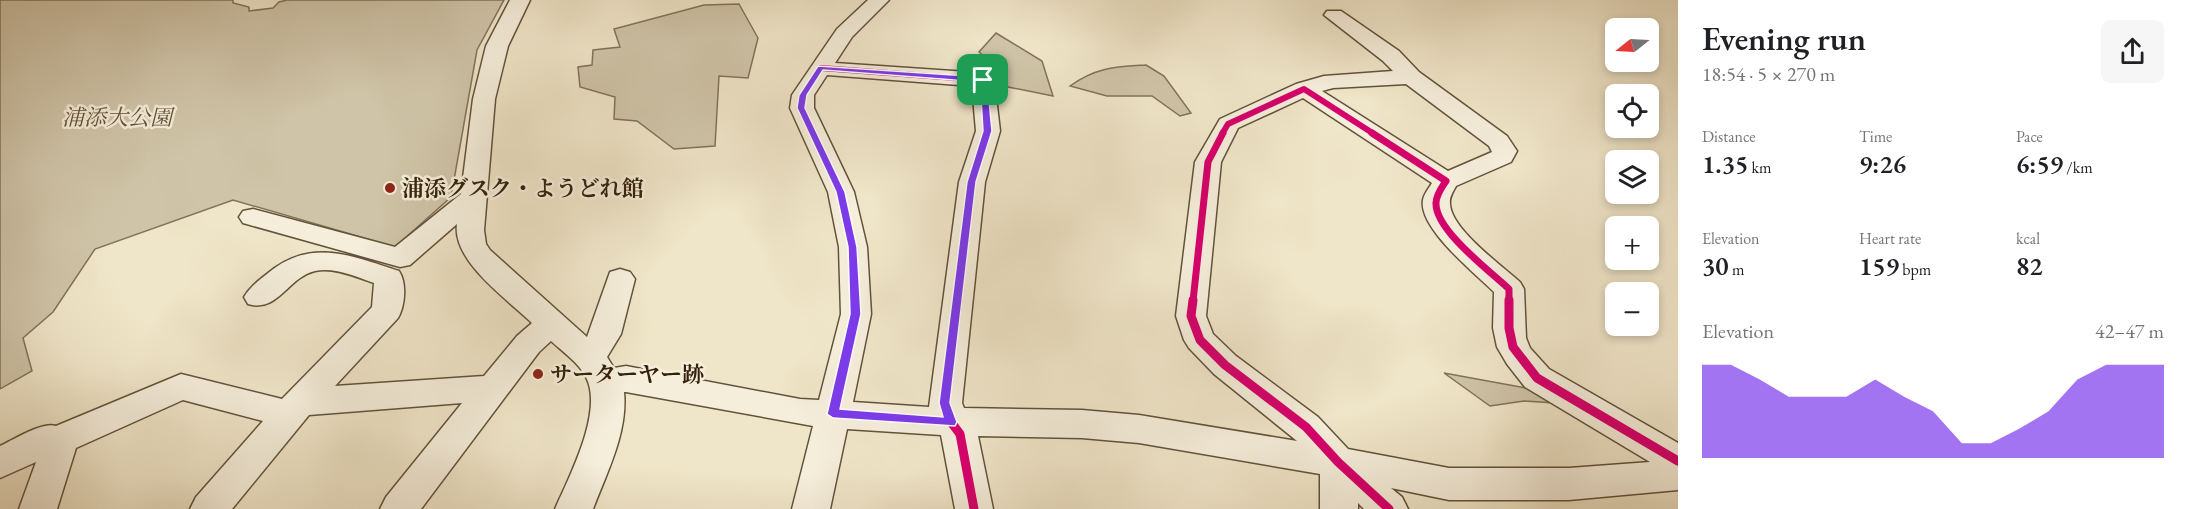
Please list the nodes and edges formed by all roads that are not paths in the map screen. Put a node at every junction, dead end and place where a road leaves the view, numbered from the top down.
1 (520, 0) edge
2 (879, 0) edge
3 (1334, 15) dead end
4 (821, 68) junction
5 (1411, 77) junction
6 (1305, 89) junction
7 (1446, 181) junction
8 (474, 195) junction
9 (253, 217) dead end
10 (390, 267) junction
11 (620, 279) dead end
12 (259, 297) dead end
13 (551, 323) junction
14 (597, 370) junction
15 (494, 388) junction
16 (295, 408) junction
17 (833, 414) junction
18 (951, 422) junction
19 (54, 442) junction
20 (1678, 461) edge
21 (1338, 462) junction
22 (0, 463) edge
23 (1678, 475) edge
24 (38, 509) edge
25 (209, 509) edge
26 (399, 509) edge
27 (574, 509) edge
28 (811, 509) edge
29 (974, 509) edge
30 (1339, 509) edge
31 (1389, 509) edge

1 - 8 street
2 - 4 street
3 - 5 street
4 - 17 street
4 - 18 street
5 - 6 street
5 - 7 street
6 - 7 street
6 - 21 street
7 - 20 street
8 - 10 street
8 - 13 street
9 - 10 street
10 - 12 street
10 - 16 street
11 - 14 street
13 - 14 street
13 - 15 street
14 - 17 street
14 - 27 street
15 - 16 street
15 - 26 street
16 - 19 street
16 - 25 street
17 - 18 street
17 - 28 street
18 - 21 street
18 - 29 street
19 - 22 street
19 - 24 street
21 - 23 street
21 - 30 street
21 - 31 street

